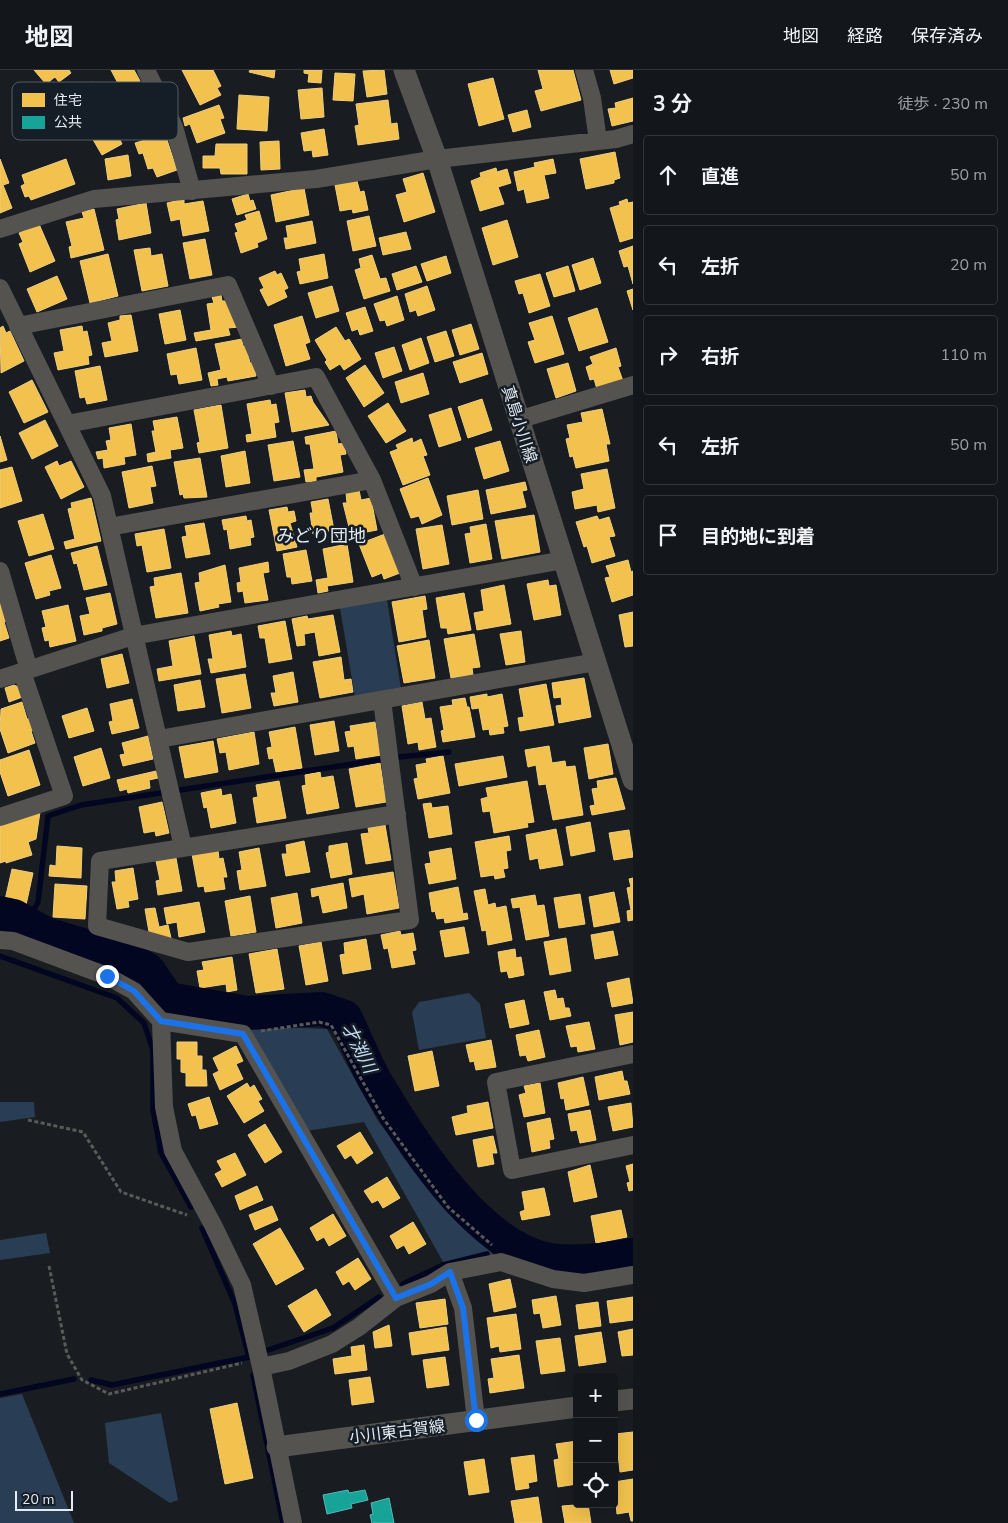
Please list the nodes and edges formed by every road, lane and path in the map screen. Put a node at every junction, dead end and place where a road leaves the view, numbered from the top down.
1 (146, 70) edge
2 (404, 70) edge
3 (584, 70) edge
4 (152, 82) edge
5 (633, 134) edge
6 (178, 140) edge
7 (598, 141) junction
8 (437, 159) junction
9 (192, 191) junction
10 (0, 229) edge
11 (0, 288) edge
12 (18, 326) junction
13 (633, 385) edge
14 (271, 386) junction
15 (518, 420) junction
16 (66, 424) junction
17 (372, 480) junction
18 (109, 527) junction
19 (564, 560) junction
20 (0, 571) edge
21 (414, 588) junction
22 (134, 636) junction
23 (596, 662) junction
24 (26, 671) junction
25 (0, 679) edge
26 (382, 700) junction
27 (159, 739) junction
28 (633, 780) edge
29 (397, 814) junction
30 (0, 817) edge
31 (183, 847) junction
32 (0, 940) edge
33 (161, 1021) junction
34 (243, 1034) junction
35 (633, 1054) edge
36 (28, 1120) dead end
37 (633, 1145) edge
38 (213, 1225) junction
39 (501, 1262) junction
40 (49, 1266) dead end
41 (450, 1272) junction
42 (633, 1274) edge
43 (396, 1298) junction
44 (260, 1363) junction
45 (633, 1399) edge
46 (618, 1401) edge
47 (573, 1408) edge
48 (476, 1420) junction
49 (276, 1447) junction
50 (293, 1523) edge

1 - 4 street
2 - 8 street, 真島小川線
3 - 7 street
5 - 7 street
6 - 9 street
7 - 8 street
8 - 9 street
8 - 15 street, 真島小川線
9 - 10 street
11 - 12 street
12 - 14 street
12 - 16 street
13 - 15 street
14 - 16 street
14 - 17 street
15 - 19 street, 真島小川線
16 - 18 street
17 - 18 street
17 - 21 street
18 - 22 street
19 - 21 street
19 - 23 street, 真島小川線
20 - 24 street
21 - 22 street
22 - 24 street
22 - 27 street
23 - 26 street
23 - 28 street, 真島小川線
24 - 25 street
24 - 30 street
26 - 27 street
26 - 29 street
27 - 31 street
29 - 31 street
29 - 31 street
32 - 33 street
33 - 34 street
33 - 38 street
34 - 39 path
34 - 43 street
35 - 37 street
36 - 38 path
38 - 44 street
39 - 41 street
39 - 42 street
40 - 44 path
41 - 43 street
41 - 48 street
43 - 44 street
44 - 49 street
45 - 46 street
47 - 48 street, 小川東古賀線
48 - 49 street, 小川東古賀線
49 - 50 street

